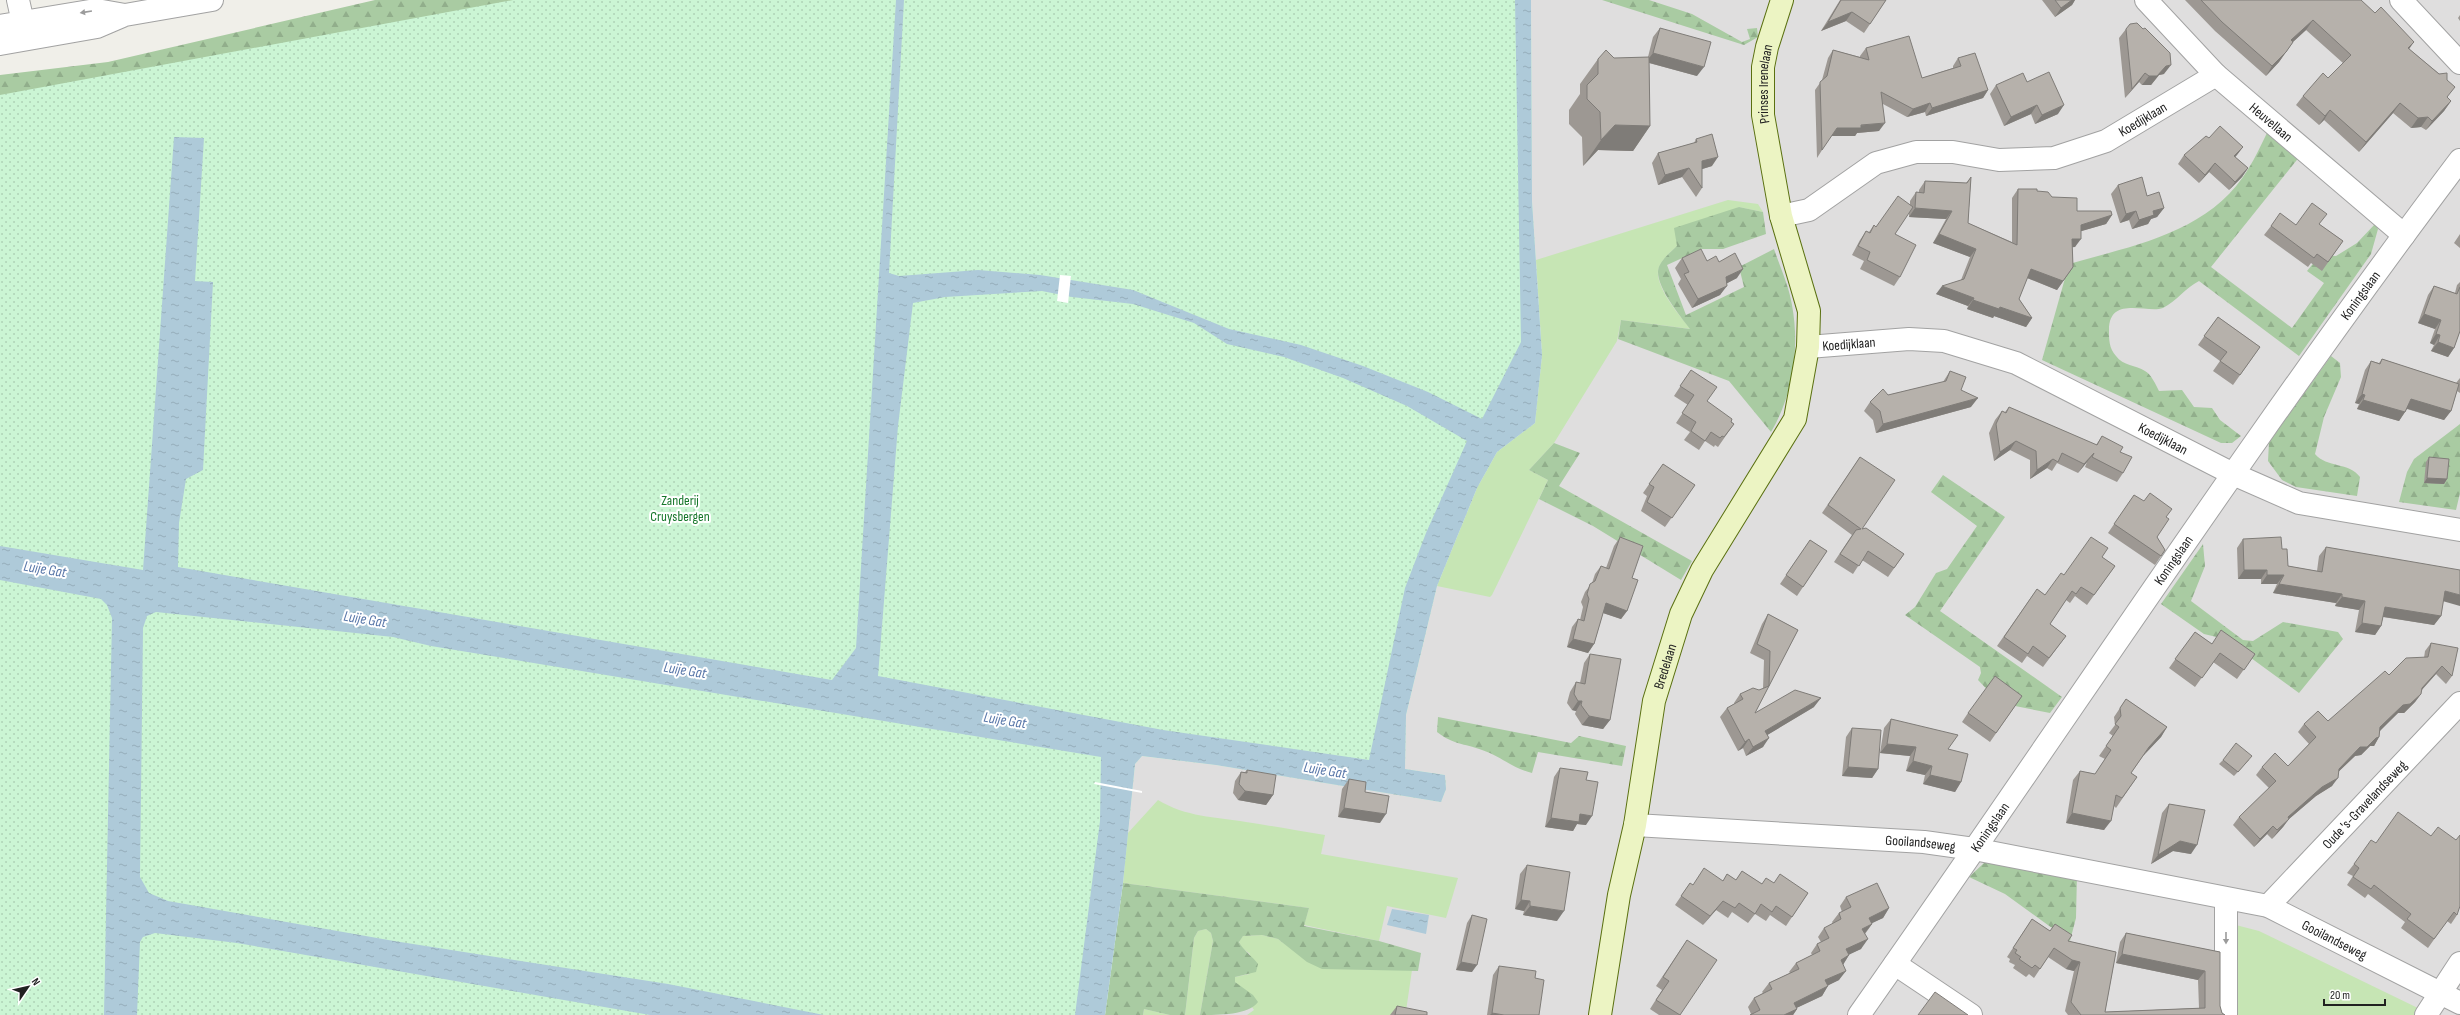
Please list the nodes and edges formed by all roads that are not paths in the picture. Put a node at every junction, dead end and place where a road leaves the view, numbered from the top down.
1 (18, 0) edge
2 (212, 0) edge
3 (1782, 0) edge
4 (2146, 0) edge
5 (2401, 0) edge
6 (0, 26) edge
7 (25, 31) junction
8 (0, 44) edge
9 (2460, 63) edge
10 (2216, 75) junction
11 (2460, 160) edge
12 (1781, 216) junction
13 (2404, 235) junction
14 (1808, 347) junction
15 (2233, 474) junction
16 (2460, 530) edge
17 (2460, 704) edge
18 (1634, 825) junction
19 (1974, 849) junction
20 (2226, 899) junction
21 (2268, 906) junction
22 (2460, 963) edge
23 (1895, 964) junction
24 (2439, 992) junction
25 (2460, 1003) edge
26 (1600, 1015) edge
27 (1859, 1015) edge
28 (1971, 1015) edge
29 (2226, 1015) edge
30 (2426, 1015) edge

1 - 7 street
2 - 7 street
3 - 12 main road, Prinses Irenelaan
4 - 10 street, Heuvellaan
5 - 9 street
6 - 7 street
7 - 8 street
10 - 12 street, Koedijklaan
10 - 13 street, Heuvellaan
11 - 13 street, Koningslaan
12 - 14 main road, Koedijklaan
13 - 15 street, Koningslaan
14 - 15 street, Koedijklaan
14 - 18 main road, Bredelaan
15 - 16 street, Koedijklaan
15 - 19 street, Koningslaan
17 - 21 street, Oude 's-Gravelandseweg
18 - 19 street, Gooilandseweg
18 - 26 main road, Bredelaan
19 - 20 street, Gooilandseweg
19 - 23 street, Koningslaan
20 - 21 street, Gooilandseweg
20 -> 29 street
21 - 24 street, Gooilandseweg
22 - 24 street
23 - 27 street, Koningslaan
23 - 28 street
24 - 25 street, Gooilandseweg
24 - 30 street

